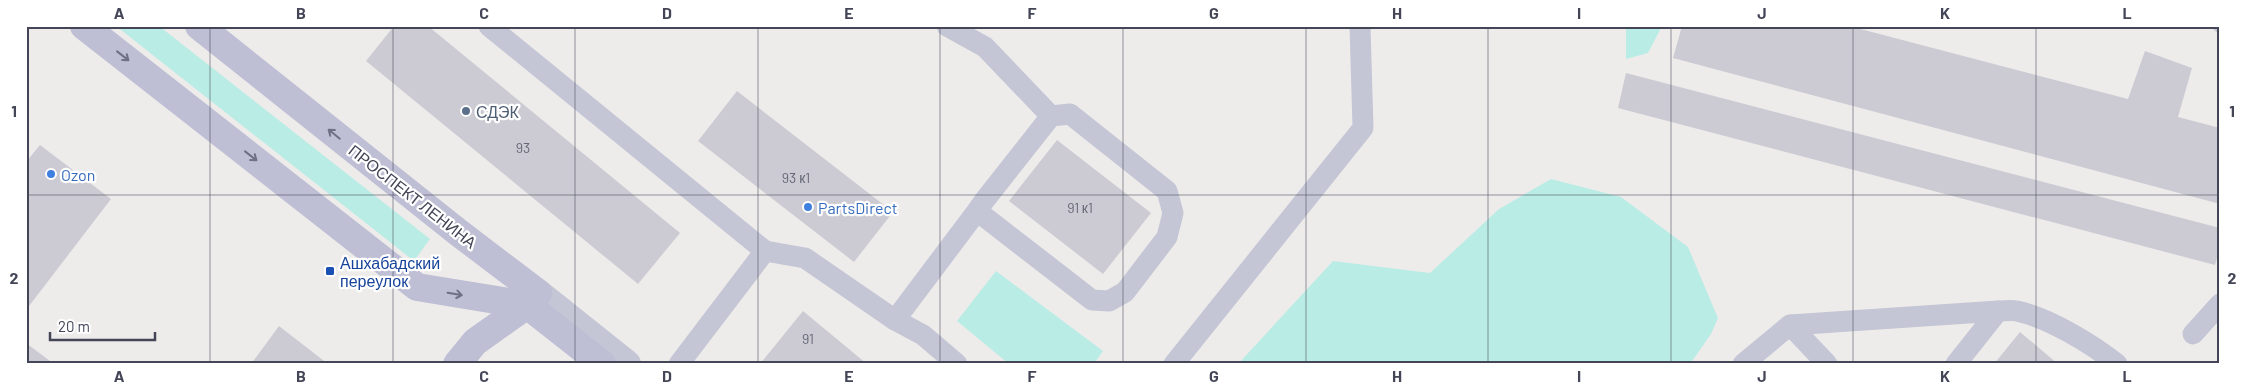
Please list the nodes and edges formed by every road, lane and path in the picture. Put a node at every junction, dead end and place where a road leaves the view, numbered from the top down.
1 (84, 26) edge
2 (199, 26) edge
3 (489, 26) edge
4 (946, 26) edge
5 (1360, 26) edge
6 (1051, 116) junction
7 (977, 211) junction
8 (765, 252) junction
9 (532, 299) junction
10 (2220, 304) edge
11 (1998, 311) junction
12 (895, 320) junction
13 (1790, 325) junction
14 (2193, 334) dead end
15 (457, 364) edge
16 (602, 364) edge
17 (627, 364) edge
18 (679, 364) edge
19 (957, 364) edge
20 (1174, 364) edge
21 (1743, 364) edge
22 (1827, 364) edge
23 (1956, 364) edge
24 (2117, 364) edge

1 -> 9 main road, ПРОСПЕКТ ЛЕНИНА
9 -> 2 main road, ПРОСПЕКТ ЛЕНИНА
3 - 8 lane
4 - 6 lane
5 - 20 lane
6 - 7 lane
6 - 7 lane
7 - 12 lane
8 - 12 lane
8 - 18 lane
9 - 15 main road
9 - 16 main road
9 - 17 street, ПРОСПЕКТ ЛЕНИНА
10 - 14 lane
11 - 13 lane
11 - 23 lane
11 - 24 lane
12 - 19 lane
13 - 21 lane
13 - 22 lane

